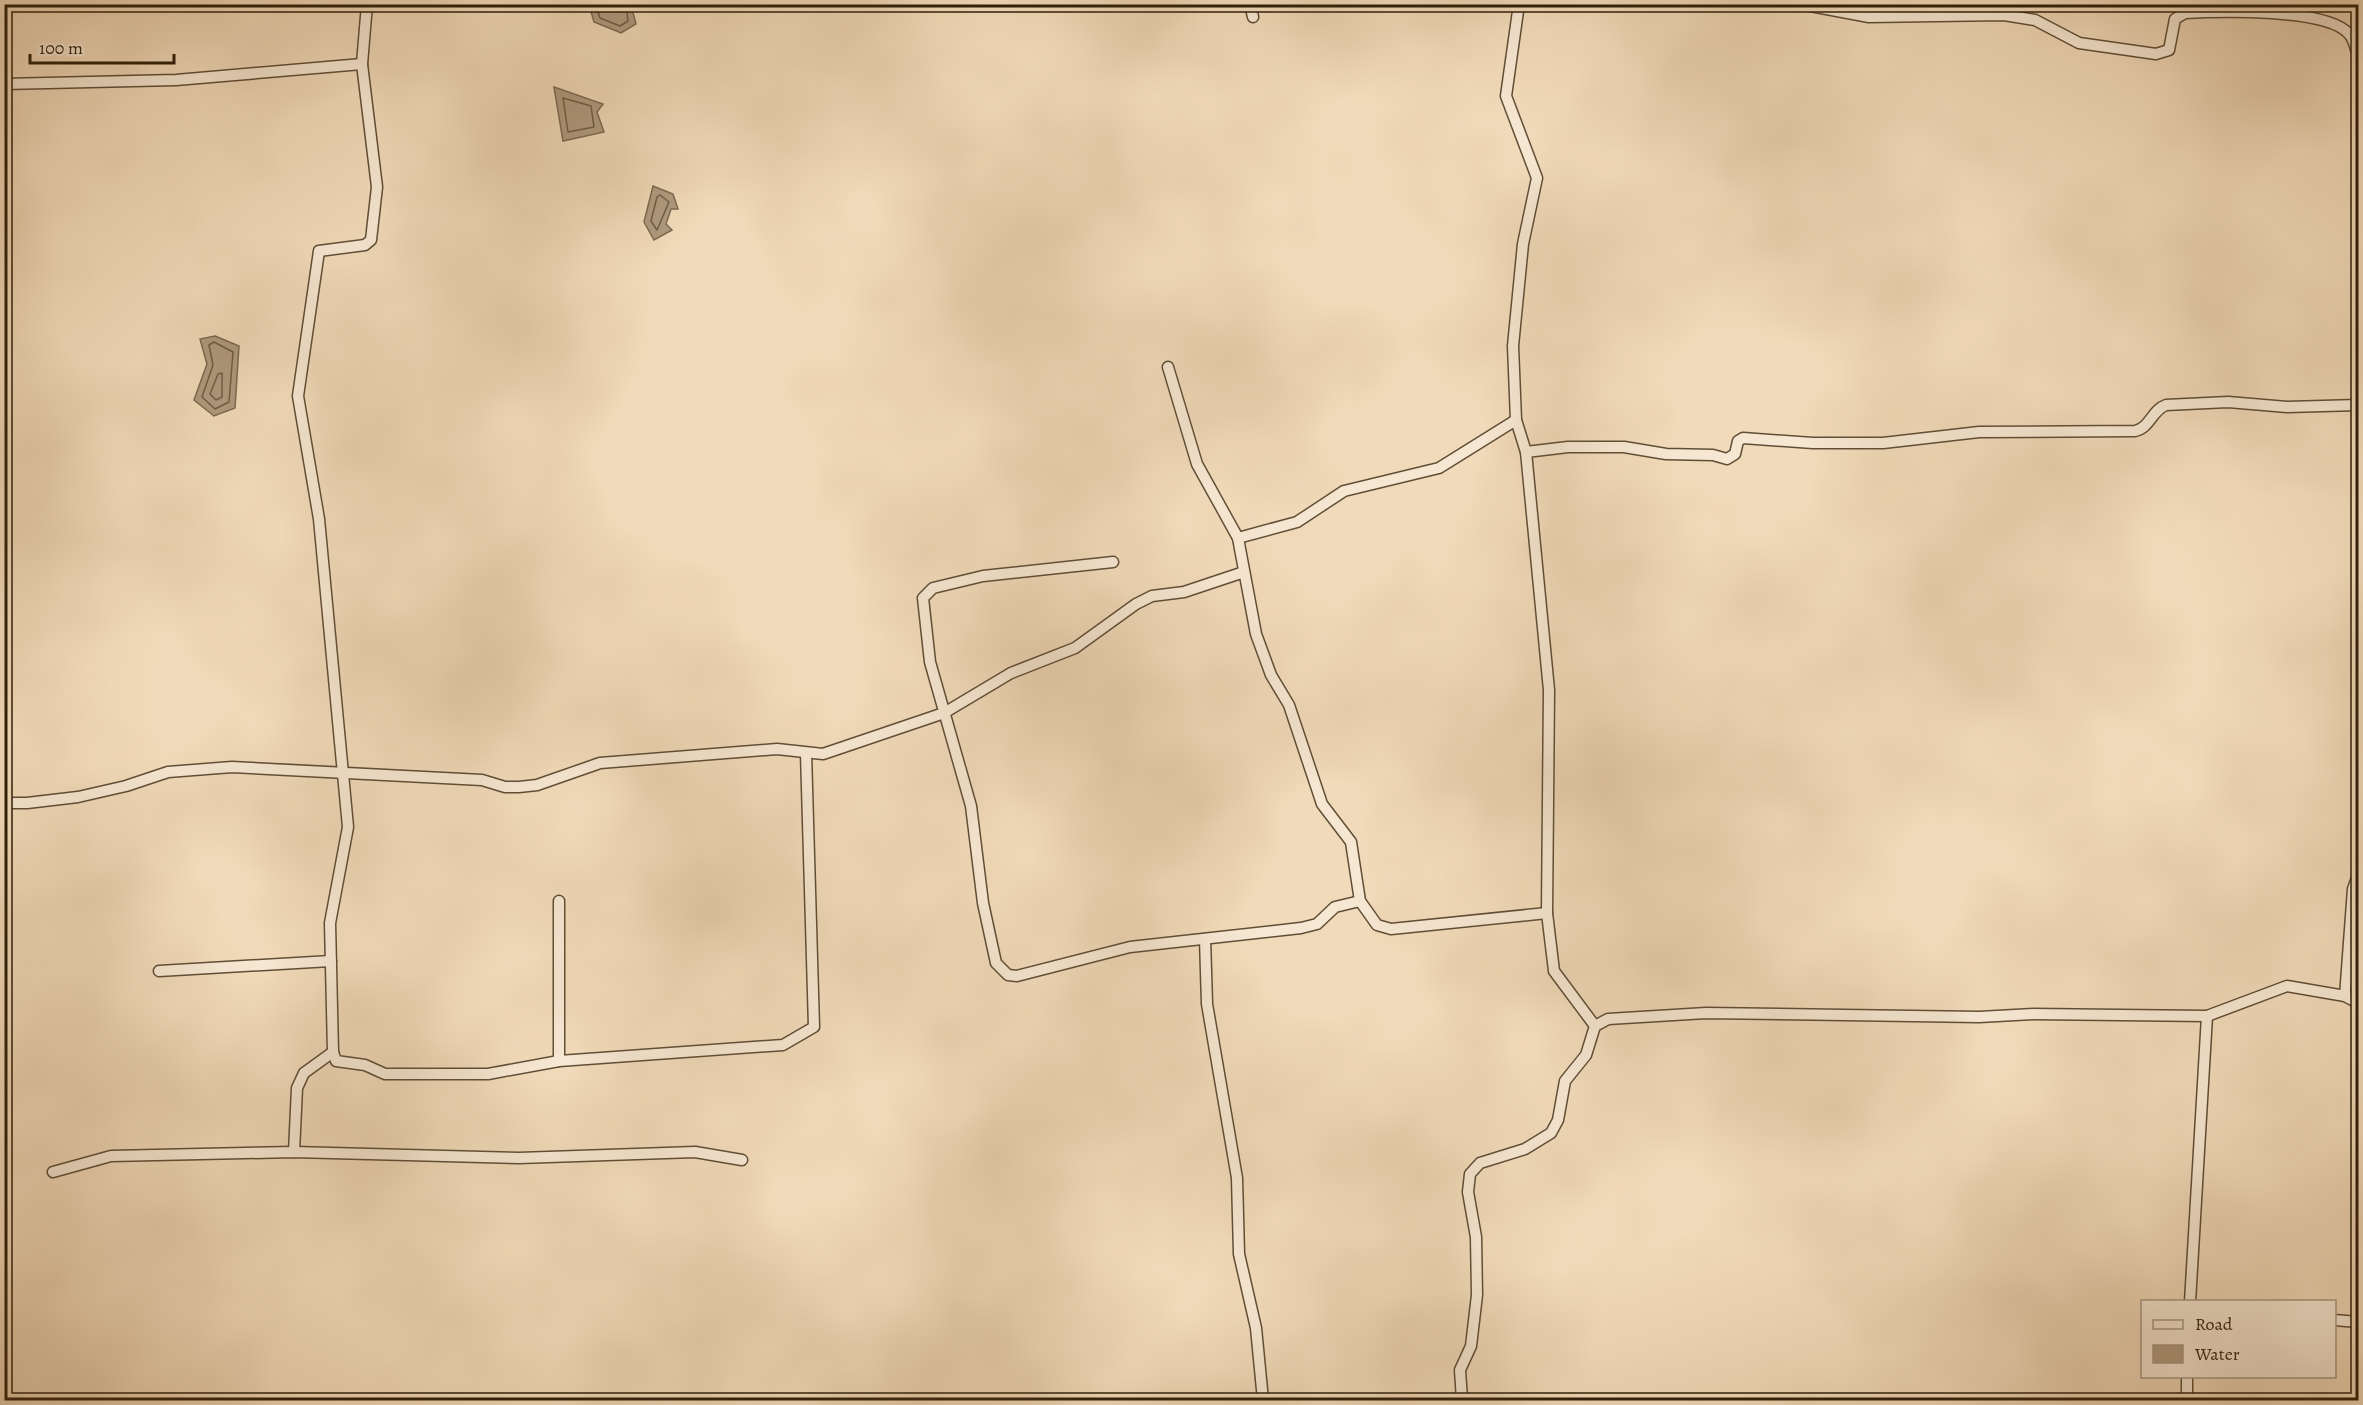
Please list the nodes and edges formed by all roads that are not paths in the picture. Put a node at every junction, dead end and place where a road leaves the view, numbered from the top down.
1 (367, 4) edge
2 (1250, 4) edge
3 (1519, 4) edge
4 (1800, 4) edge
5 (1253, 17) dead end
6 (2358, 56) edge
7 (362, 64) junction
8 (4, 84) edge
9 (1168, 367) dead end
10 (2358, 405) edge
11 (1516, 420) junction
12 (1526, 452) junction
13 (1238, 538) junction
14 (1113, 562) dead end
15 (1244, 572) junction
16 (944, 713) junction
17 (806, 753) junction
18 (341, 774) junction
19 (4, 803) edge
20 (2358, 875) edge
21 (1360, 901) junction
22 (559, 902) dead end
23 (1547, 912) junction
24 (1205, 939) junction
25 (331, 961) junction
26 (159, 971) dead end
27 (2345, 996) junction
28 (2358, 1003) edge
29 (2207, 1016) junction
30 (1595, 1026) junction
31 (333, 1052) junction
32 (559, 1061) junction
33 (294, 1152) junction
34 (742, 1160) dead end
35 (53, 1172) dead end
36 (2190, 1300) edge
37 (2336, 1320) edge
38 (2358, 1322) edge
39 (2187, 1378) edge
40 (1462, 1400) edge
41 (1263, 1401) edge
42 (1436, 1401) edge
43 (2187, 1401) edge

1 - 7 street
2 - 5 street
3 - 11 street
4 - 6 street
7 - 8 street
7 - 18 street
9 - 13 street
10 - 12 street
11 - 12 street
11 - 13 street
12 - 23 street
13 - 15 street
14 - 16 street
15 - 16 street
15 - 21 street
16 - 17 street
16 - 24 street
17 - 18 street
17 - 32 street
18 - 19 street
18 - 25 street
20 - 27 street
21 - 23 street
21 - 24 street
22 - 32 street
23 - 30 street
24 - 41 street
25 - 26 street
25 - 31 street
27 - 28 street
27 - 29 street
29 - 30 street
29 - 36 street
30 - 40 street
31 - 32 street
31 - 33 street
33 - 34 street
33 - 35 street
37 - 38 street
39 - 43 street
40 - 42 street

